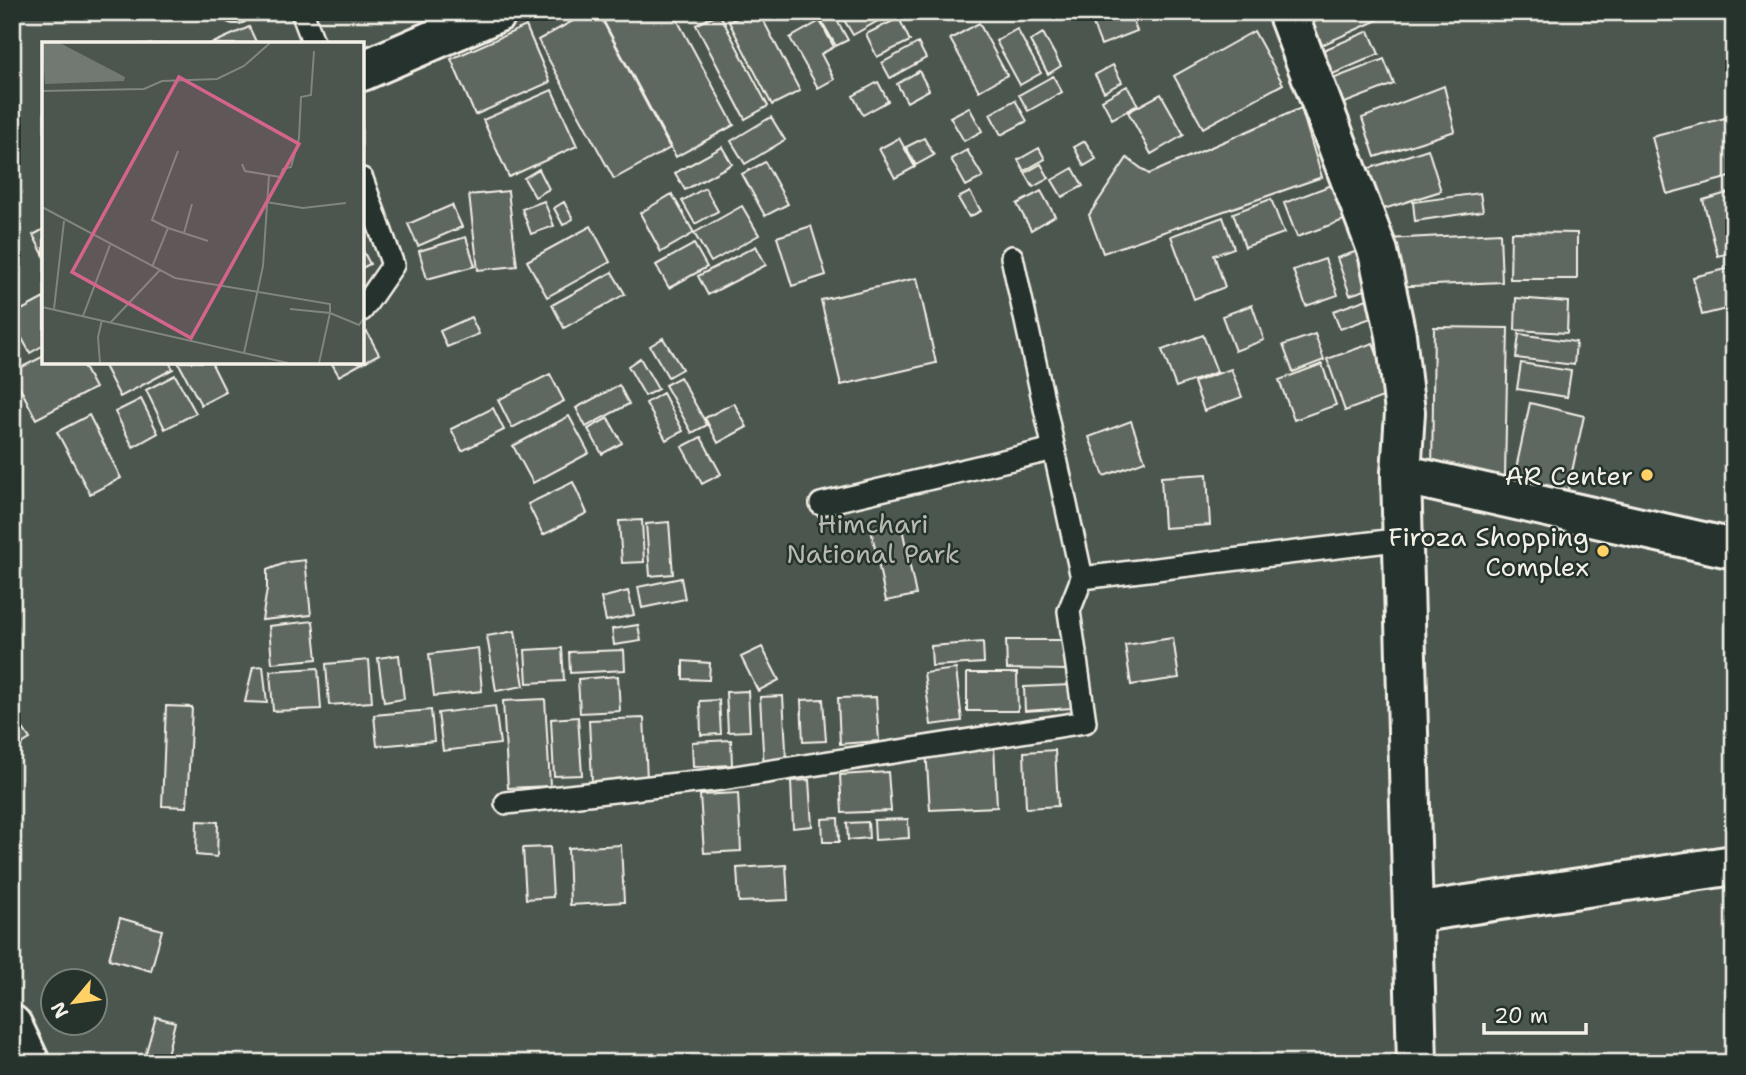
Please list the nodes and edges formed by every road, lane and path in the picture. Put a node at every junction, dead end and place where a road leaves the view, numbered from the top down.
1 (302, 12) edge
2 (498, 12) edge
3 (1287, 12) edge
4 (313, 42) edge
5 (364, 70) edge
6 (364, 185) edge
7 (1012, 257) dead end
8 (364, 307) edge
9 (1054, 449) junction
10 (1401, 474) junction
11 (821, 504) dead end
12 (1404, 539) junction
13 (1734, 549) edge
14 (1082, 579) junction
15 (506, 803) dead end
16 (1734, 865) edge
17 (1413, 913) junction
18 (12, 1025) edge
19 (30, 1063) edge
20 (1417, 1063) edge

1 - 4 lane
2 - 5 street
3 - 10 street
6 - 8 lane
7 - 9 lane
9 - 11 lane
9 - 14 lane
10 - 12 street
10 - 13 street
12 - 14 lane
12 - 17 street
14 - 15 lane
16 - 17 street
17 - 20 street
18 - 19 street

